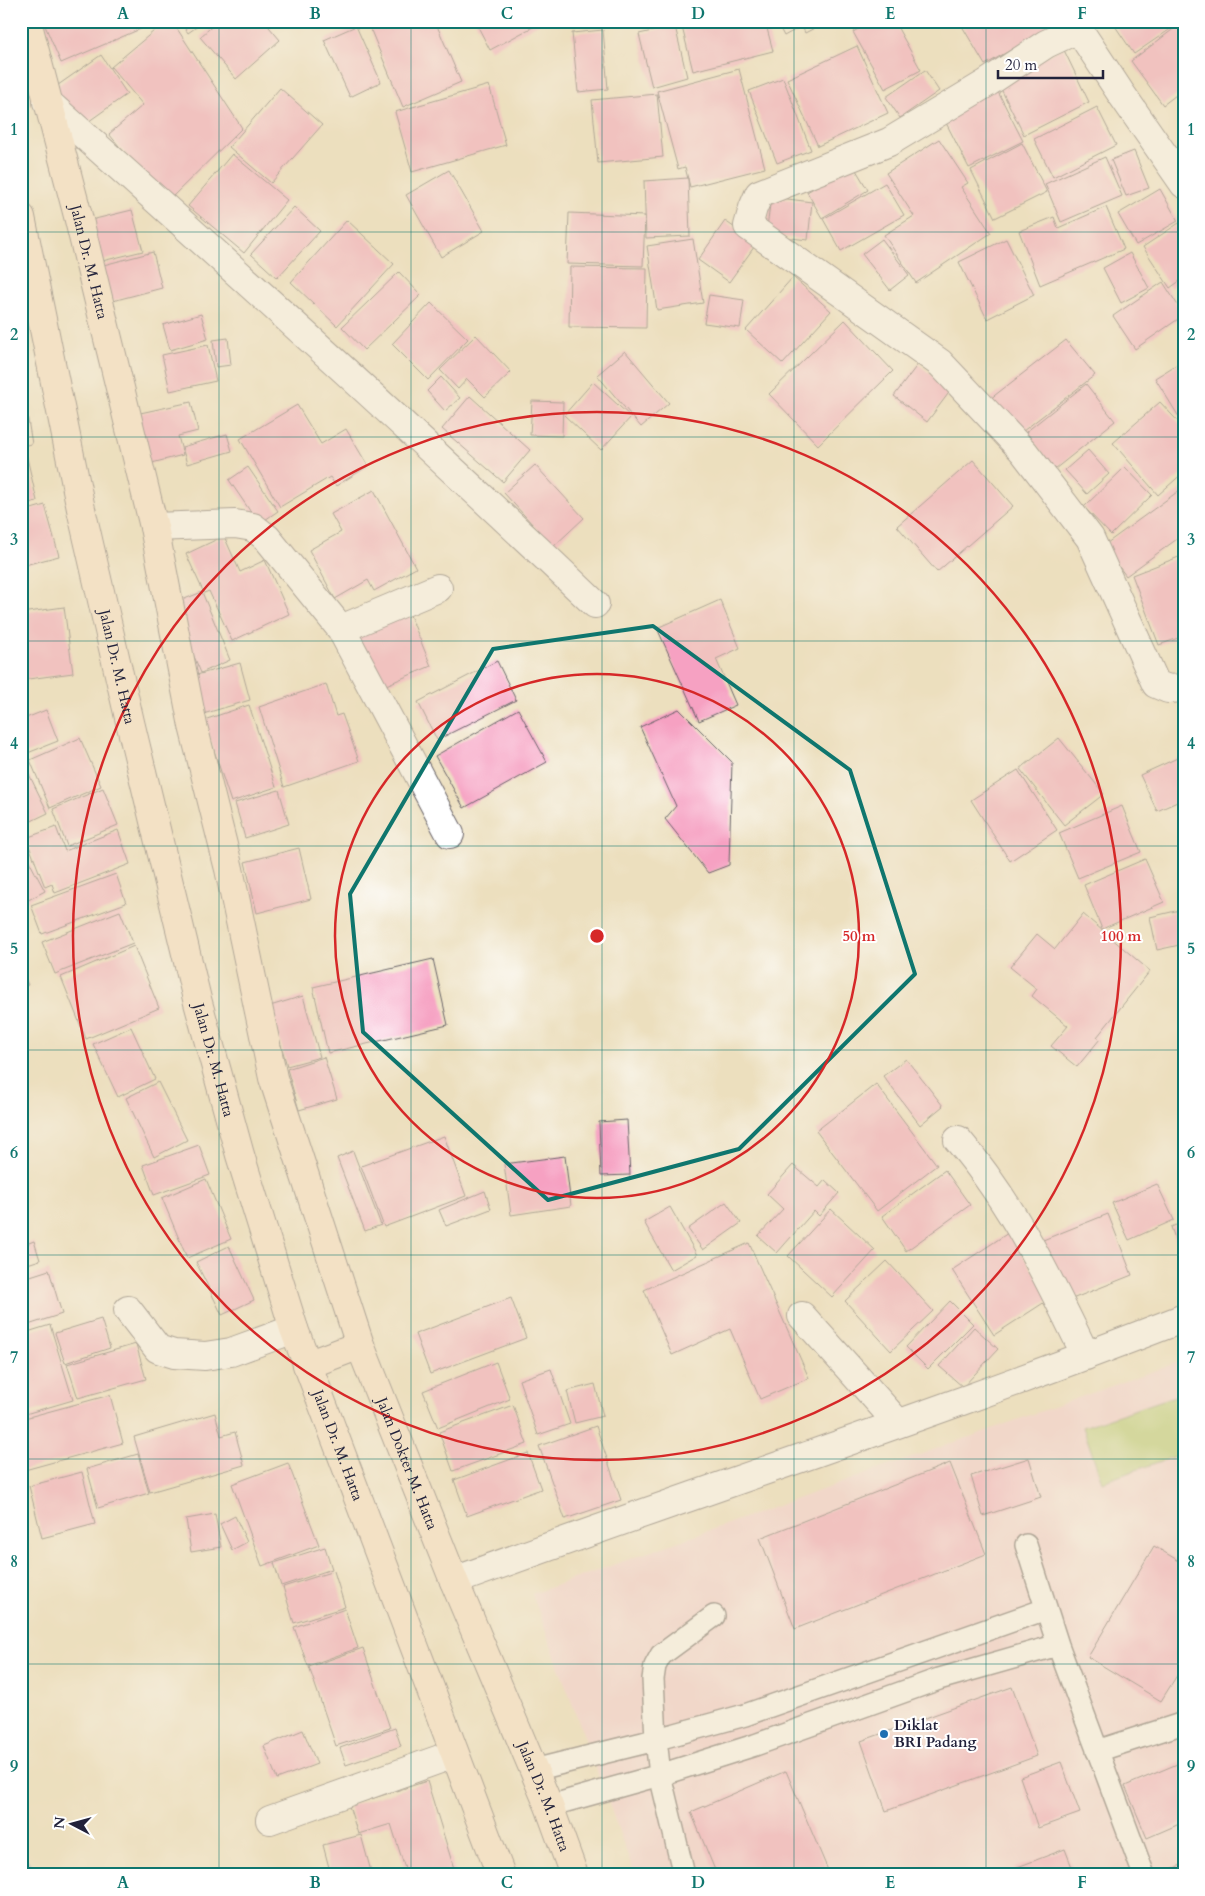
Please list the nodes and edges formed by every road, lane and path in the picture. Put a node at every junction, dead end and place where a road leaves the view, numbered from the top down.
1 (26, 21) edge
2 (1076, 25) edge
3 (47, 102) junction
4 (1184, 184) edge
5 (21, 217) edge
6 (154, 528) junction
7 (438, 588) dead end
8 (595, 604) dead end
9 (341, 629) junction
10 (1184, 688) edge
11 (450, 834) dead end
12 (958, 1140) dead end
13 (128, 1310) dead end
14 (802, 1316) dead end
15 (1184, 1318) edge
16 (294, 1329) junction
17 (360, 1346) junction
18 (1086, 1356) junction
19 (307, 1365) junction
20 (898, 1423) junction
21 (1026, 1545) dead end
22 (454, 1580) junction
23 (1046, 1609) junction
24 (714, 1616) dead end
25 (1058, 1645) junction
26 (745, 1715) junction
27 (1184, 1723) edge
28 (656, 1739) junction
29 (756, 1745) junction
30 (1097, 1751) junction
31 (454, 1754) junction
32 (534, 1770) junction
33 (660, 1775) junction
34 (549, 1806) junction
35 (270, 1820) dead end
36 (501, 1875) edge
37 (574, 1875) edge
38 (684, 1875) edge
39 (1144, 1875) edge

1 - 3 main road, Jalan Dr. M. Hatta
2 - 4 street
2 - 10 street
3 - 6 main road, Jalan Dr. M. Hatta
3 - 8 street
5 - 16 main road, Jalan Dr. M. Hatta
6 - 9 street
6 - 17 main road, Jalan Dr. M. Hatta
7 - 9 street
9 - 11 street
12 - 18 street
13 - 16 street
14 - 20 street
15 - 18 street
16 - 19 main road, Jalan Dr. M. Hatta
17 - 19 main road
17 - 22 main road, Jalan Dokter M. Hatta
18 - 20 street
19 - 31 main road, Jalan Dr. M. Hatta
20 - 22 street
21 - 23 lane
22 - 32 main road, Jalan Dr. M. Hatta
23 - 25 lane
23 - 26 lane
24 - 28 lane
25 - 29 lane
25 - 30 lane
26 - 28 lane
26 - 29 lane
27 - 30 lane
28 - 32 lane
28 - 33 lane
29 - 33 lane
30 - 39 lane
31 - 35 street
31 - 36 main road, Jalan Dr. M. Hatta
32 - 34 main road, Jalan Dr. M. Hatta
33 - 34 lane
33 - 38 lane
34 - 37 main road, Jalan Dr. M. Hatta

